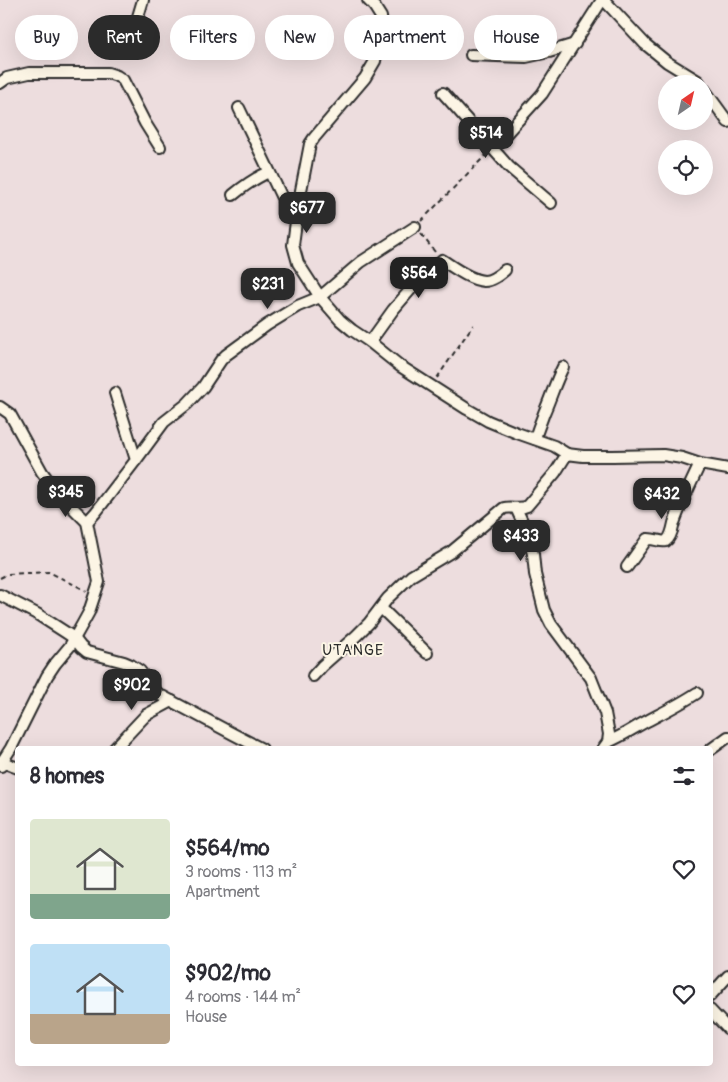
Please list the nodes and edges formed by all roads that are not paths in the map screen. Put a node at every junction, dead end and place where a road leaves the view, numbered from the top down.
1 (143, 0) edge
2 (368, 0) edge
3 (603, 0) edge
4 (138, 15) edge
5 (574, 44) junction
6 (471, 55) dead end
7 (688, 75) edge
8 (0, 83) edge
9 (443, 93) dead end
10 (713, 101) edge
11 (239, 108) dead end
12 (728, 122) edge
13 (160, 147) dead end
14 (493, 148) junction
15 (269, 172) junction
16 (233, 195) dead end
17 (551, 203) dead end
18 (297, 219) junction
19 (416, 227) road end
20 (505, 270) dead end
21 (320, 297) junction
22 (370, 342) junction
23 (563, 367) dead end
24 (115, 393) dead end
25 (0, 406) edge
26 (534, 439) junction
27 (567, 454) junction
28 (136, 460) junction
29 (700, 464) junction
30 (728, 469) edge
31 (516, 508) junction
32 (87, 522) junction
33 (627, 567) dead end
34 (0, 595) edge
35 (381, 608) junction
36 (74, 638) junction
37 (427, 653) dead end
38 (313, 676) dead end
39 (698, 693) dead end
40 (172, 701) junction
41 (728, 737) edge
42 (605, 745) edge
43 (117, 746) edge
44 (256, 746) edge
45 (713, 748) edge
46 (1, 763) edge
47 (15, 767) edge
48 (728, 976) edge
49 (713, 993) edge
50 (713, 1013) edge
51 (728, 1029) edge

1 - 4 street
2 - 18 street
3 - 5 street
3 - 7 street
5 - 6 street
5 - 14 street
8 - 13 street
9 - 14 street
10 - 12 street
11 - 15 street
14 - 17 street
15 - 16 street
15 - 18 street
18 - 21 street
19 - 21 street
20 - 22 street
21 - 22 street
21 - 28 street
22 - 26 street
23 - 26 street
24 - 28 street
25 - 32 street
26 - 27 street
27 - 29 street
27 - 31 street
28 - 32 street
29 - 30 street
29 - 33 street
31 - 35 street
31 - 42 street
32 - 36 street
34 - 36 street
35 - 37 street
35 - 38 street
36 - 40 street
36 - 46 street
39 - 42 street
40 - 43 street
40 - 44 street
41 - 45 street
46 - 47 street
48 - 49 street
50 - 51 street

